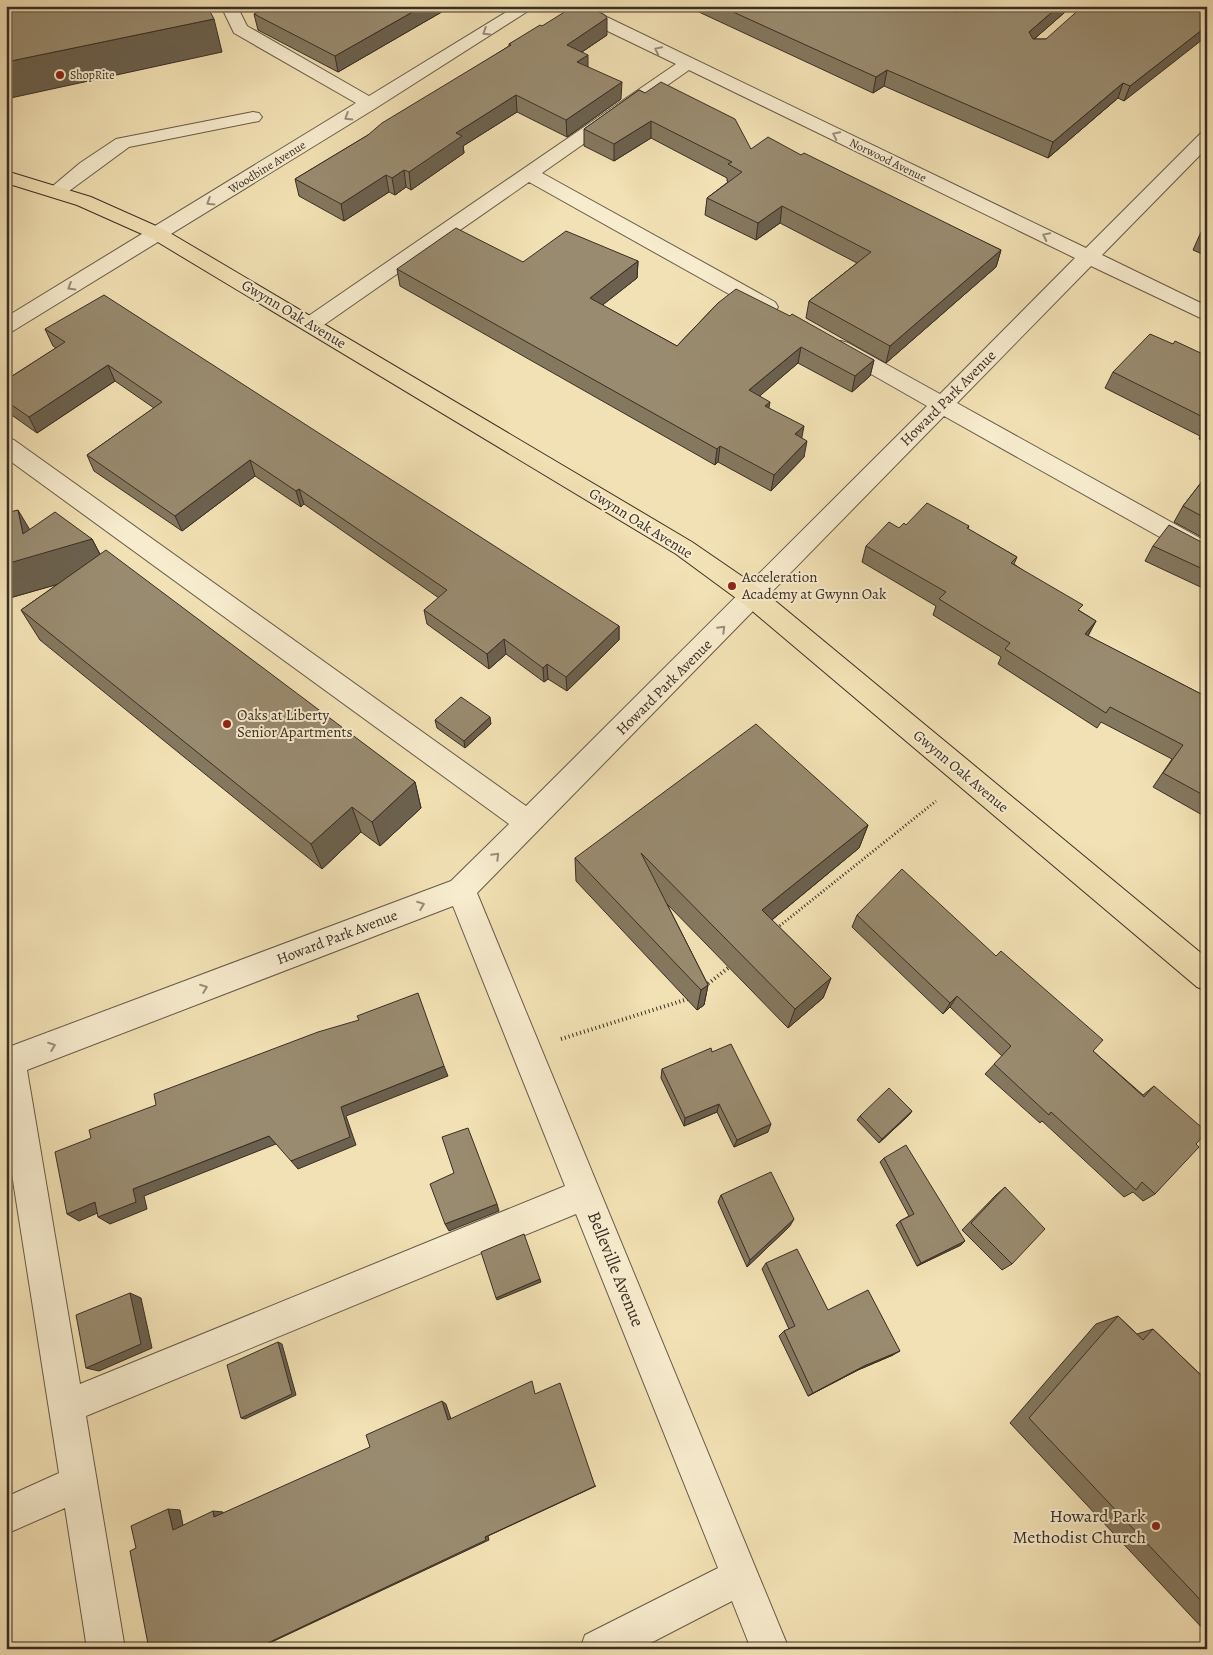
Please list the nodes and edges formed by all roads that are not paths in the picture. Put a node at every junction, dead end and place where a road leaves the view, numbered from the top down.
1 (230, 6) edge
2 (528, 6) edge
3 (570, 6) edge
4 (688, 64) junction
5 (370, 104) junction
6 (253, 117) dead end
7 (1207, 137) edge
8 (529, 174) junction
9 (6, 177) edge
10 (58, 190) junction
11 (158, 234) junction
12 (1090, 257) junction
13 (1207, 314) edge
14 (787, 318) edge
15 (311, 324) junction
16 (6, 326) edge
17 (821, 337) edge
18 (942, 404) junction
19 (6, 446) edge
20 (1207, 553) edge
21 (753, 597) junction
22 (529, 823) junction
23 (461, 890) junction
24 (1207, 977) edge
25 (8, 1062) edge
26 (584, 1194) junction
27 (66, 1407) junction
28 (78, 1483) junction
29 (6, 1516) edge
30 (740, 1577) junction
31 (106, 1649) edge
32 (599, 1649) edge
33 (770, 1649) edge

1 - 5 street
2 -> 5 street, Woodbine Avenue
4 -> 3 street, Norwood Avenue
4 - 8 street
12 -> 4 street, Norwood Avenue
5 -> 11 street, Woodbine Avenue
6 - 10 street
7 - 12 street, Howard Park Avenue
8 - 14 street
8 - 15 street
9 - 10 main road, Gwynn Oak Avenue
10 - 11 main road, Gwynn Oak Avenue
11 - 15 main road, Gwynn Oak Avenue
11 -> 16 street, Woodbine Avenue
12 - 13 street, Norwood Avenue
12 - 18 street, Howard Park Avenue
15 - 21 main road, Gwynn Oak Avenue
17 - 18 street
18 - 20 street
18 - 21 street, Howard Park Avenue
19 - 22 street
22 -> 21 street, Howard Park Avenue
21 - 24 main road, Gwynn Oak Avenue
23 -> 22 street, Howard Park Avenue
25 -> 23 street, Howard Park Avenue
23 - 26 street, Belleville Avenue
25 - 27 street
26 - 27 street
26 - 30 street, Belleville Avenue
27 - 28 street
28 - 29 street
28 - 31 street
30 - 32 street
30 - 33 street, Belleville Avenue

